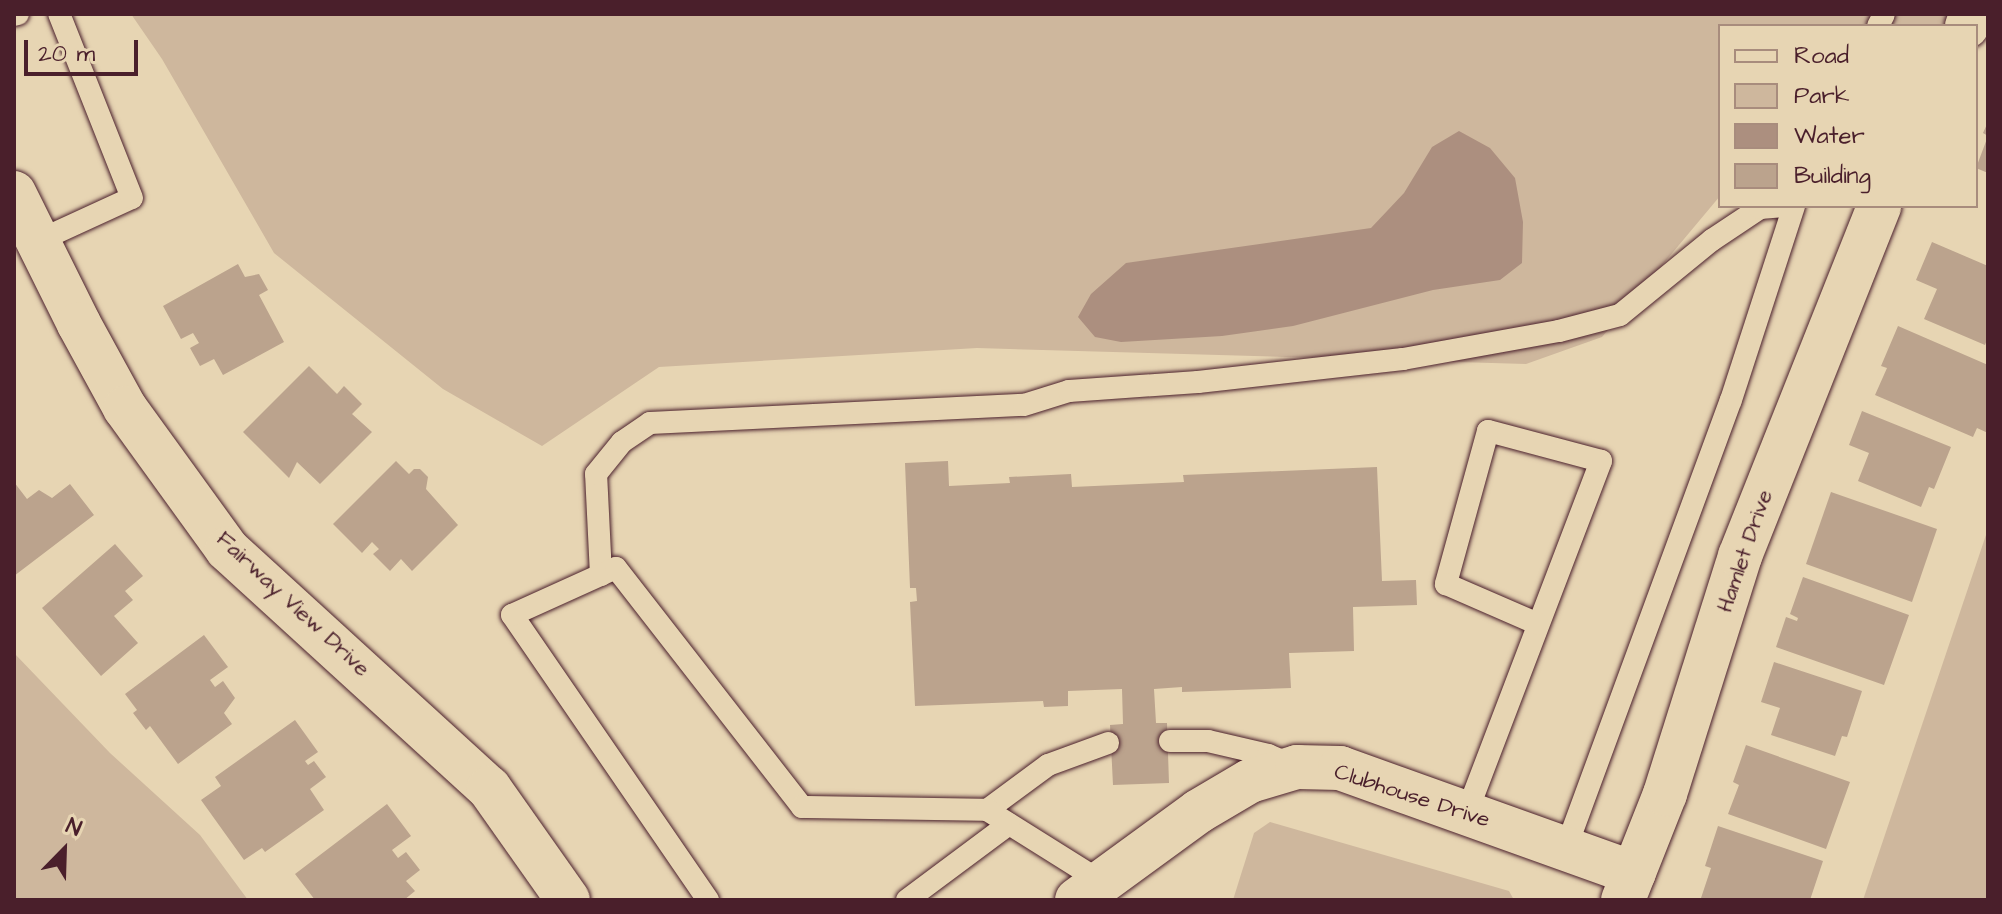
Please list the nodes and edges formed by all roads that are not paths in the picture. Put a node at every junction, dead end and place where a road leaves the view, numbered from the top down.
1 (59, 14) edge
2 (14, 193) edge
3 (1760, 208) edge
4 (1793, 208) edge
5 (1878, 208) edge
6 (38, 241) junction
7 (601, 575) junction
8 (1538, 624) junction
9 (1170, 741) dead end
10 (1108, 743) dead end
11 (1297, 767) junction
12 (987, 810) junction
13 (1467, 812) junction
14 (1009, 824) junction
15 (1566, 848) junction
16 (1629, 886) edge
17 (1090, 891) edge
18 (568, 900) edge
19 (708, 900) edge
20 (907, 900) edge

1 - 6 lane
2 - 6 street, Fairway View Drive
3 - 7 lane
4 - 15 lane
5 - 16 street, Hamlet Drive
6 - 18 street, Fairway View Drive
7 - 12 lane
7 - 19 lane
8 - 8 lane
8 - 13 lane
9 - 11 lane
10 - 12 lane
11 - 13 street, Clubhouse Drive
11 - 17 street, Clubhouse Drive
12 - 14 lane
13 - 15 street, Clubhouse Drive
14 - 17 lane
14 - 20 lane
15 - 16 street, Clubhouse Drive

